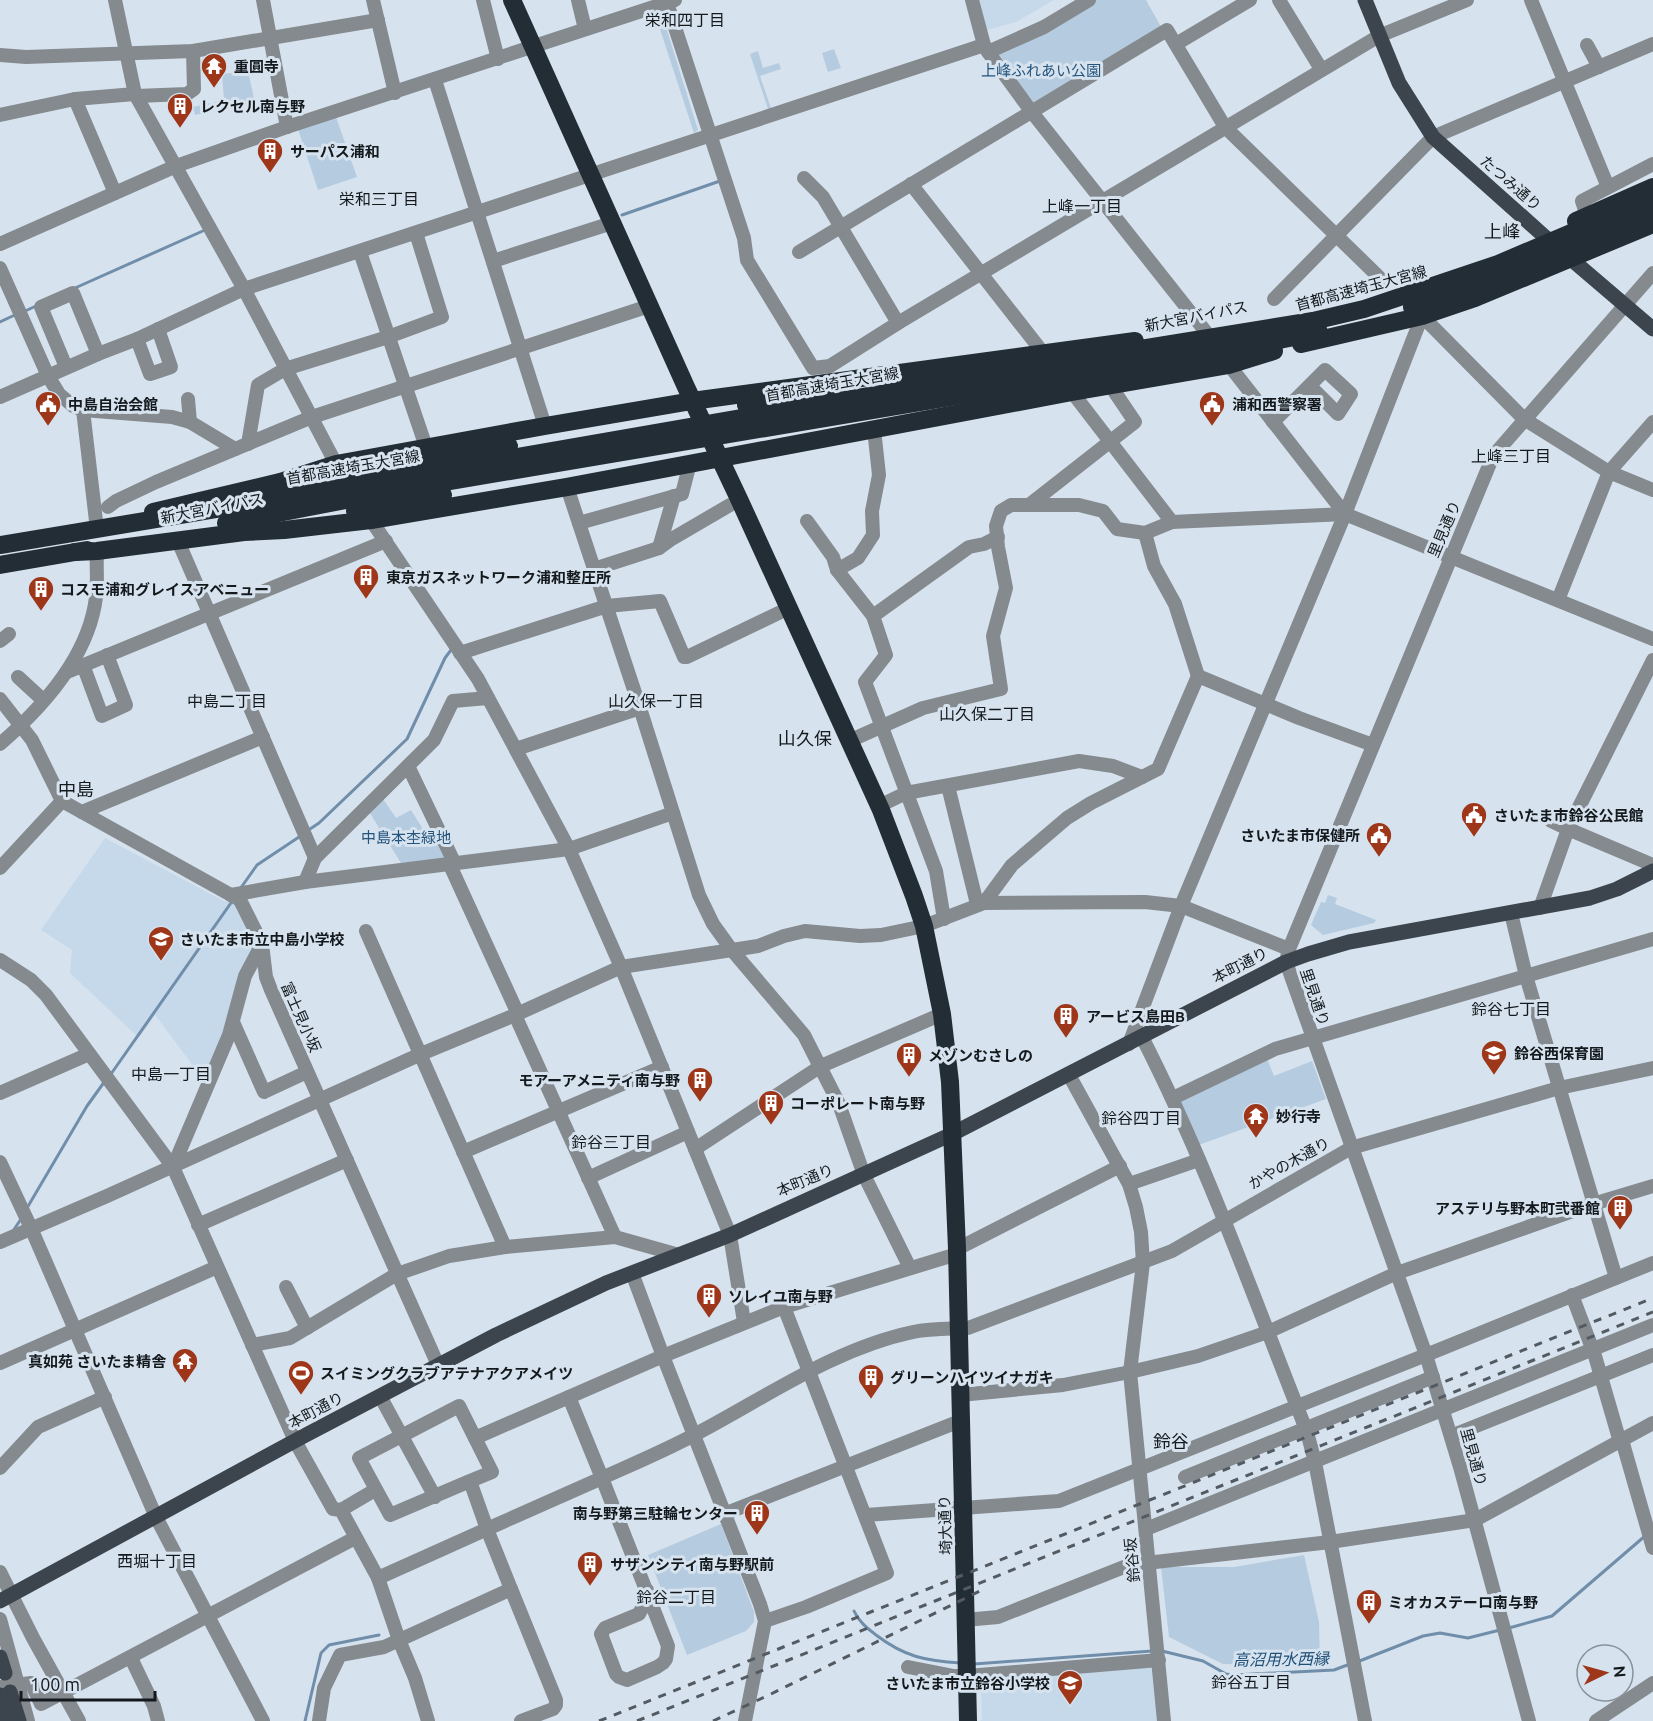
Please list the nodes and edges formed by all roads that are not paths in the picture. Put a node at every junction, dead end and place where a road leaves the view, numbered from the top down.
1 (115, 0) edge
2 (263, 0) edge
3 (373, 0) edge
4 (483, 0) edge
5 (512, 0) edge
6 (578, 0) edge
7 (972, 0) edge
8 (1089, 0) edge
9 (1250, 0) edge
10 (1279, 0) edge
11 (1365, 0) edge
12 (1467, 0) edge
13 (1531, 0) edge
14 (671, 1) edge
15 (378, 20) junction
16 (585, 30) junction
17 (1379, 36) junction
18 (271, 38) junction
19 (1176, 44) junction
20 (1653, 44) edge
21 (1587, 45) dead end
22 (532, 46) junction
23 (986, 49) junction
24 (193, 51) junction
25 (126, 54) junction
26 (0, 55) edge
27 (498, 59) junction
28 (1599, 67) junction
29 (1322, 69) junction
30 (435, 80) junction
31 (1564, 81) junction
32 (395, 93) junction
33 (136, 95) junction
34 (75, 99) junction
35 (1031, 111) junction
36 (0, 115) edge
37 (287, 127) junction
38 (1225, 128) junction
39 (709, 136) junction
40 (1433, 137) junction
41 (1653, 164) edge
42 (176, 166) junction
43 (591, 176) junction
44 (804, 178) dead end
45 (911, 184) junction
46 (1608, 187) junction
47 (1653, 187) edge
48 (115, 193) junction
49 (1653, 198) edge
50 (1101, 201) junction
51 (1653, 212) edge
52 (478, 213) junction
53 (1587, 216) junction
54 (612, 223) junction
55 (1653, 224) edge
56 (840, 226) junction
57 (416, 233) junction
58 (1336, 235) junction
59 (1544, 236) junction
60 (0, 244) edge
61 (360, 252) junction
62 (799, 252) dead end
63 (1570, 259) junction
64 (493, 261) junction
65 (0, 268) edge
66 (1653, 273) edge
67 (980, 275) junction
68 (1383, 280) dead end
69 (244, 289) junction
70 (1274, 299) dead end
71 (1626, 305) junction
72 (649, 306) junction
73 (1422, 316) junction
74 (898, 323) junction
75 (158, 329) junction
76 (1653, 329) edge
77 (1200, 333) junction
78 (388, 336) junction
79 (137, 339) junction
80 (520, 348) junction
81 (1133, 350) junction
82 (98, 354) junction
83 (1044, 354) junction
84 (1222, 361) junction
85 (66, 367) junction
86 (285, 369) junction
87 (48, 376) junction
88 (1110, 385) junction
89 (405, 386) junction
90 (1310, 386) dead end
91 (1072, 392) junction
92 (1, 394) edge
93 (188, 399) dead end
94 (692, 401) junction
95 (884, 408) junction
96 (83, 410) junction
97 (312, 417) junction
98 (1524, 419) junction
99 (190, 422) junction
100 (1274, 422) junction
101 (1653, 422) edge
102 (545, 426) junction
103 (874, 429) junction
104 (1109, 442) junction
105 (242, 447) junction
106 (426, 447) junction
107 (718, 457) junction
108 (690, 463) junction
109 (342, 468) junction
110 (1609, 472) junction
111 (567, 487) junction
112 (1653, 490) edge
113 (674, 496) junction
114 (730, 505) dead end
115 (1029, 505) junction
116 (102, 514) junction
117 (142, 514) junction
118 (1346, 514) junction
119 (363, 515) junction
120 (807, 520) dead end
121 (1172, 522) junction
122 (579, 523) junction
123 (1146, 533) junction
124 (0, 536) edge
125 (998, 537) junction
126 (178, 541) junction
127 (386, 541) junction
128 (0, 545) edge
129 (659, 548) junction
130 (97, 551) junction
131 (75, 552) junction
132 (1450, 557) junction
133 (0, 558) edge
134 (0, 565) edge
135 (594, 569) junction
136 (837, 570) junction
137 (1558, 600) junction
138 (607, 606) junction
139 (789, 608) junction
140 (209, 613) junction
141 (873, 616) junction
142 (1653, 639) edge
143 (460, 652) junction
144 (107, 655) junction
145 (1653, 660) edge
146 (83, 665) junction
147 (67, 672) junction
148 (1198, 676) junction
149 (18, 677) dead end
150 (488, 698) junction
151 (0, 699) edge
152 (43, 700) junction
153 (1265, 703) junction
154 (640, 708) junction
155 (21, 726) junction
156 (881, 726) junction
157 (263, 737) junction
158 (849, 741) junction
159 (0, 744) edge
160 (1373, 746) junction
161 (516, 749) junction
162 (408, 766) junction
163 (1142, 777) junction
164 (948, 786) junction
165 (906, 793) junction
166 (62, 801) junction
167 (879, 806) junction
168 (82, 812) junction
169 (673, 813) junction
170 (1551, 821) dead end
171 (1568, 829) junction
172 (569, 849) junction
173 (315, 858) junction
174 (452, 862) junction
175 (1653, 865) edge
176 (0, 868) edge
177 (1653, 871) edge
178 (305, 882) junction
179 (231, 895) junction
180 (981, 903) junction
181 (1181, 906) junction
182 (1540, 908) junction
183 (1511, 913) junction
184 (944, 919) junction
185 (924, 926) junction
186 (366, 931) dead end
187 (1653, 939) edge
188 (262, 944) junction
189 (732, 949) junction
190 (1287, 956) junction
191 (0, 960) edge
192 (621, 967) junction
193 (1526, 976) junction
194 (517, 1014) junction
195 (942, 1014) junction
196 (233, 1022) junction
197 (1311, 1037) junction
198 (1136, 1041) junction
199 (89, 1054) junction
200 (421, 1054) junction
201 (662, 1066) junction
202 (821, 1066) junction
203 (1653, 1068) edge
204 (307, 1072) junction
205 (1069, 1075) junction
206 (1558, 1088) junction
207 (0, 1093) edge
208 (1173, 1098) junction
209 (321, 1099) junction
210 (558, 1111) junction
211 (688, 1132) junction
212 (952, 1134) junction
213 (1351, 1148) junction
214 (695, 1149) junction
215 (463, 1152) junction
216 (347, 1160) junction
217 (1199, 1160) junction
218 (0, 1162) edge
219 (1120, 1166) junction
220 (173, 1167) junction
221 (864, 1175) junction
222 (588, 1178) junction
223 (1129, 1184) junction
224 (1653, 1186) edge
225 (1593, 1204) junction
226 (26, 1219) junction
227 (1224, 1220) junction
228 (198, 1225) junction
229 (730, 1234) junction
230 (615, 1237) junction
231 (0, 1242) edge
232 (505, 1247) junction
233 (957, 1251) junction
234 (679, 1255) junction
235 (1143, 1263) junction
236 (1653, 1263) edge
237 (217, 1267) junction
238 (910, 1268) junction
239 (632, 1273) junction
240 (397, 1274) junction
241 (1397, 1274) junction
242 (1616, 1278) junction
243 (286, 1287) dead end
244 (1572, 1295) junction
245 (784, 1308) junction
246 (744, 1322) junction
247 (1653, 1325) edge
248 (307, 1329) junction
249 (958, 1329) junction
250 (75, 1330) junction
251 (1268, 1332) junction
252 (252, 1345) junction
253 (1592, 1350) junction
254 (1426, 1355) junction
255 (1653, 1355) edge
256 (663, 1356) junction
257 (0, 1363) edge
258 (438, 1365) junction
259 (809, 1372) junction
260 (1131, 1372) junction
261 (1600, 1376) junction
262 (1433, 1377) junction
263 (960, 1395) junction
264 (380, 1396) junction
265 (105, 1397) junction
266 (569, 1397) junction
267 (1297, 1407) junction
268 (1443, 1410) junction
269 (960, 1421) junction
270 (1653, 1423) edge
271 (1305, 1428) junction
272 (402, 1436) junction
273 (693, 1436) junction
274 (1451, 1436) junction
275 (475, 1438) junction
276 (295, 1441) junction
277 (1621, 1441) junction
278 (1315, 1462) junction
279 (845, 1465) junction
280 (0, 1468) edge
281 (1140, 1469) junction
282 (1185, 1477) dead end
283 (602, 1478) junction
284 (470, 1481) junction
285 (375, 1490) junction
286 (435, 1497) junction
287 (962, 1508) junction
288 (341, 1510) junction
289 (724, 1514) junction
290 (866, 1515) junction
291 (156, 1516) junction
292 (1475, 1520) junction
293 (487, 1529) junction
294 (1146, 1529) junction
295 (355, 1538) junction
296 (1650, 1538) edge
297 (1330, 1542) junction
298 (1149, 1563) junction
299 (0, 1572) edge
300 (378, 1578) junction
301 (511, 1588) junction
302 (646, 1590) junction
303 (6, 1598) edge
304 (639, 1614) junction
305 (208, 1617) junction
306 (0, 1619) edge
307 (659, 1619) junction
308 (965, 1620) junction
309 (765, 1622) junction
310 (399, 1640) junction
311 (1158, 1654) junction
312 (0, 1657) edge
313 (131, 1658) junction
314 (908, 1667) dead end
315 (967, 1669) junction
316 (1653, 1683) edge
317 (6, 1686) edge
318 (64, 1693) junction
319 (7, 1721) edge
320 (19, 1721) edge
321 (28, 1721) edge
322 (79, 1721) edge
323 (158, 1721) edge
324 (263, 1721) edge
325 (319, 1721) edge
326 (428, 1721) edge
327 (521, 1721) edge
328 (745, 1721) edge
329 (968, 1721) edge
330 (1164, 1721) edge
331 (1365, 1721) edge
332 (1529, 1721) edge
333 (1596, 1721) edge

1 - 25 street
2 - 18 street
3 - 15 street
4 - 27 street
5 - 22 highway, 埼大通り
6 - 16 street
7 - 23 street
8 - 23 street
9 - 19 street
10 - 29 street
11 - 17 main road, たつみ通り
12 - 17 street
13 - 31 street
14 - 16 street
14 - 39 street
15 - 18 street
15 - 32 street
16 - 22 street
17 - 29 street
17 - 40 main road, たつみ通り
18 - 24 street
18 - 37 street
19 - 35 street
19 - 38 street
20 - 28 street
21 - 28 street
22 - 27 street
22 - 43 highway, 埼大通り
23 - 35 street
23 - 39 street
24 - 25 street
24 - 33 street
25 - 26 street
25 - 33 street
27 - 30 street
28 - 31 street
29 - 38 street
30 - 32 street
30 - 52 street
31 - 40 street
31 - 46 street
32 - 37 street
33 - 34 street
33 - 42 street
34 - 36 street
34 - 48 street
35 - 45 street
35 - 50 street
37 - 42 street
38 - 50 street
38 - 58 street
39 - 43 street
39 - 74 street
40 - 58 street
40 - 59 main road, たつみ通り
41 - 46 street
42 - 48 street
42 - 69 street
43 - 52 street
43 - 54 highway, 埼大通り
44 - 56 street
45 - 56 street
45 - 67 street
46 - 53 street
47 - 53 highway, 新大宮バイパス
48 - 60 street
49 - 81 highway, 首都高速埼玉大宮線, bridge
50 - 67 street
50 - 77 street
51 - 95 highway, 首都高速埼玉大宮線, bridge
52 - 57 street
52 - 64 street
53 - 59 highway, 新大宮バイパス
54 - 64 street
54 - 72 highway, 埼大通り
55 - 63 highway
56 - 62 street
56 - 74 street
57 - 61 street
57 - 78 street
58 - 68 street
58 - 70 street
59 - 63 main road, たつみ通り
59 - 77 highway, 新大宮バイパス
61 - 69 street
61 - 78 street
63 - 71 main road, たつみ通り
63 - 73 highway
64 - 80 street
65 - 87 street
66 - 71 street, 里見通り
67 - 74 street
67 - 83 street
69 - 75 street
69 - 86 street
71 - 76 main road, たつみ通り
71 - 98 street, 里見通り
72 - 80 street
72 - 94 highway, 埼大通り
73 - 84 highway
73 - 98 street
73 - 118 street
75 - 79 street
75 - 79 street
77 - 83 highway
77 - 84 highway, 新大宮バイパス
78 - 86 street
78 - 89 street
79 - 82 street
80 - 89 street
80 - 102 street
81 - 109 highway, bridge
81 - 128 highway, 首都高速埼玉大宮線, bridge
82 - 85 street
82 - 85 street
83 - 94 highway
84 - 88 highway
84 - 100 street
85 - 87 street
86 - 97 street
86 - 105 street
87 - 92 street
87 - 96 street
88 - 91 highway
88 - 104 street
89 - 97 street
89 - 106 street
90 - 100 street
91 - 103 highway
91 - 104 street
93 - 99 street
94 - 102 highway
94 - 107 highway, 埼大通り
95 - 119 highway, bridge
95 - 133 highway, 首都高速埼玉大宮線, bridge
96 - 99 street
96 - 116 street
97 - 105 street
97 - 109 street
98 - 110 street
98 - 132 street, 里見通り
99 - 105 street
100 - 118 street
101 - 110 street
102 - 106 highway
103 - 107 highway
103 - 136 street
104 - 115 street
104 - 121 street
105 - 116 street
106 - 109 highway
107 - 108 highway
107 - 139 highway, 埼大通り
108 - 111 highway
108 - 113 street
109 - 117 highway
110 - 112 street
110 - 137 street
111 - 119 highway
111 - 122 street
113 - 122 street
113 - 129 street
114 - 129 street
115 - 123 street
115 - 125 street
116 - 117 highway, 新大宮バイパス
116 - 124 highway, 新大宮バイパス
117 - 131 highway, 新大宮バイパス
118 - 121 street
118 - 132 street
118 - 153 street
119 - 126 highway
119 - 127 street
120 - 136 street
121 - 123 street
122 - 135 street
123 - 148 street
125 - 141 street
125 - 156 street
126 - 130 highway
126 - 140 street
127 - 140 street
127 - 143 street
129 - 135 street
130 - 131 highway
130 - 147 street
131 - 134 highway, 新大宮バイパス
132 - 137 street
132 - 160 street, 里見通り
135 - 138 street
136 - 141 street
137 - 142 street
138 - 139 street
138 - 143 street
138 - 154 street
139 - 158 highway, 埼大通り
140 - 144 street
140 - 157 street
141 - 156 street
143 - 150 street
144 - 146 street
144 - 146 street
145 - 171 street
146 - 147 street
147 - 152 street
148 - 153 street
148 - 163 street
149 - 152 street
150 - 161 street
150 - 162 street
151 - 155 street
152 - 155 street
153 - 160 street
153 - 181 street
154 - 161 street
154 - 169 street
155 - 159 street
155 - 166 street
156 - 158 street
156 - 165 street
157 - 168 street
157 - 173 street
158 - 167 highway, 埼大通り
160 - 190 street, 里見通り
161 - 172 street
162 - 173 street
162 - 174 street
163 - 164 street
163 - 180 street
164 - 165 street
164 - 180 street
165 - 167 street
165 - 184 street
166 - 168 street
166 - 176 street
167 - 185 highway, 埼大通り
168 - 179 street
169 - 172 street
169 - 189 street
170 - 171 street
171 - 175 street
171 - 182 street
172 - 174 street
172 - 192 street
173 - 178 street
174 - 178 street
174 - 194 street
177 - 182 main road, 本町通り
178 - 179 street
179 - 188 street, 富士見小坂
180 - 181 street
180 - 184 street
181 - 190 street
181 - 198 street
182 - 183 main road, 本町通り
183 - 190 main road, 本町通り
183 - 193 street
184 - 185 street
185 - 189 street
185 - 195 highway, 埼大通り
186 - 200 street
187 - 193 street
188 - 196 street
188 - 204 street, 富士見小坂
189 - 192 street
189 - 202 street
190 - 197 street, 里見通り
190 - 198 main road, 本町通り
191 - 199 street
192 - 194 street
192 - 201 street
193 - 197 street
193 - 206 street
194 - 200 street
194 - 210 street
195 - 202 street
195 - 212 highway, 埼大通り
196 - 204 street
196 - 220 street
197 - 208 street
197 - 213 street, 里見通り
198 - 205 main road, 本町通り
198 - 208 street
199 - 207 street
199 - 220 street
200 - 209 street
200 - 215 street
201 - 210 street
201 - 211 street
202 - 214 street
202 - 221 street
203 - 206 street, かやの木通り
204 - 209 street, 富士見小坂
205 - 212 main road, 本町通り
205 - 219 street, 鈴谷坂
206 - 213 street, かやの木通り
206 - 225 street
208 - 217 street
209 - 216 street, 富士見小坂
209 - 220 street
210 - 215 street
210 - 222 street
211 - 214 street
211 - 222 street
212 - 221 main road, 本町通り
212 - 233 highway, 埼大通り
213 - 227 street, かやの木通り
213 - 241 street, 里見通り
214 - 229 street
215 - 232 street
216 - 228 street
216 - 240 street, 富士見小坂
217 - 223 street
217 - 227 street
218 - 226 street
219 - 223 street, 鈴谷坂
219 - 233 street
220 - 226 street
220 - 228 street
221 - 229 main road, 本町通り
221 - 238 street
222 - 230 street
223 - 235 street, 鈴谷坂
224 - 225 street
225 - 241 street
225 - 242 street
226 - 231 street
226 - 250 street
227 - 235 street, かやの木通り
227 - 251 street
228 - 237 street
229 - 234 main road, 本町通り
229 - 246 street
230 - 232 street
230 - 234 street
232 - 240 street
233 - 238 street
233 - 249 highway, 埼大通り
234 - 239 main road, 本町通り
235 - 249 street, かやの木通り
235 - 260 street, 鈴谷坂
236 - 242 street
237 - 250 street
237 - 252 street
238 - 245 street
239 - 256 street
239 - 258 main road, 本町通り
240 - 248 street
240 - 258 street, 富士見小坂
241 - 251 street
241 - 254 street, 里見通り
242 - 244 street
243 - 248 street
244 - 253 street
244 - 254 street
245 - 246 street
245 - 259 street
246 - 256 street
247 - 253 street
248 - 252 street
249 - 259 street, かやの木通り
249 - 263 highway, 埼大通り
250 - 257 street
250 - 265 street
251 - 260 street
251 - 267 street
252 - 276 street
253 - 261 street
253 - 268 street
254 - 262 street, 里見通り
254 - 267 street
255 - 261 street
256 - 266 street
256 - 273 street
258 - 264 main road, 本町通り
259 - 273 street, かやの木通り
259 - 279 street
260 - 263 street
260 - 281 street, 鈴谷坂
261 - 274 street
261 - 277 street
262 - 268 street, 里見通り
262 - 271 street
263 - 269 highway, 埼大通り
264 - 272 street
264 - 276 main road, 本町通り
265 - 280 street
265 - 291 street
266 - 275 street
266 - 283 street
267 - 271 street
267 - 281 street
268 - 274 street, 里見通り
268 - 278 street
269 - 279 street
269 - 287 highway, 埼大通り
270 - 277 street
271 - 278 street
271 - 282 street
272 - 275 street
272 - 285 street
272 - 286 street
273 - 283 street, かやの木通り
273 - 289 street
274 - 292 street, 里見通り
275 - 284 street
276 - 288 street
276 - 291 main road, 本町通り
277 - 292 street
277 - 296 street
278 - 294 street
278 - 297 street
279 - 289 street
279 - 290 street
281 - 287 street
281 - 294 street, 鈴谷坂
283 - 293 street, かやの木通り
283 - 302 street
284 - 286 street
284 - 293 street
285 - 286 street
285 - 288 street
287 - 290 street
287 - 308 highway, 埼大通り
288 - 295 street
289 - 309 street
290 - 309 street
291 - 303 main road, 本町通り
291 - 305 street
292 - 297 street
292 - 332 street, 里見通り
293 - 300 street, かやの木通り
293 - 301 street
294 - 298 street, 鈴谷坂
295 - 300 street
295 - 305 street
297 - 298 street
297 - 331 street
298 - 308 street
298 - 311 street, 鈴谷坂
299 - 303 street
300 - 310 street
301 - 310 street
301 - 327 street
302 - 304 street
302 - 307 street
303 - 318 street
304 - 307 street
304 - 307 street
305 - 313 street
305 - 324 street
306 - 317 street
308 - 315 highway, 埼大通り
309 - 328 street
310 - 325 street
310 - 326 street
311 - 315 street
311 - 330 street, 鈴谷坂
312 - 317 main road
313 - 318 street
313 - 323 street
314 - 315 street
315 - 329 highway, 埼大通り
316 - 333 street
317 - 318 street
317 - 319 main road
317 - 320 main road
317 - 321 street
318 - 322 street

